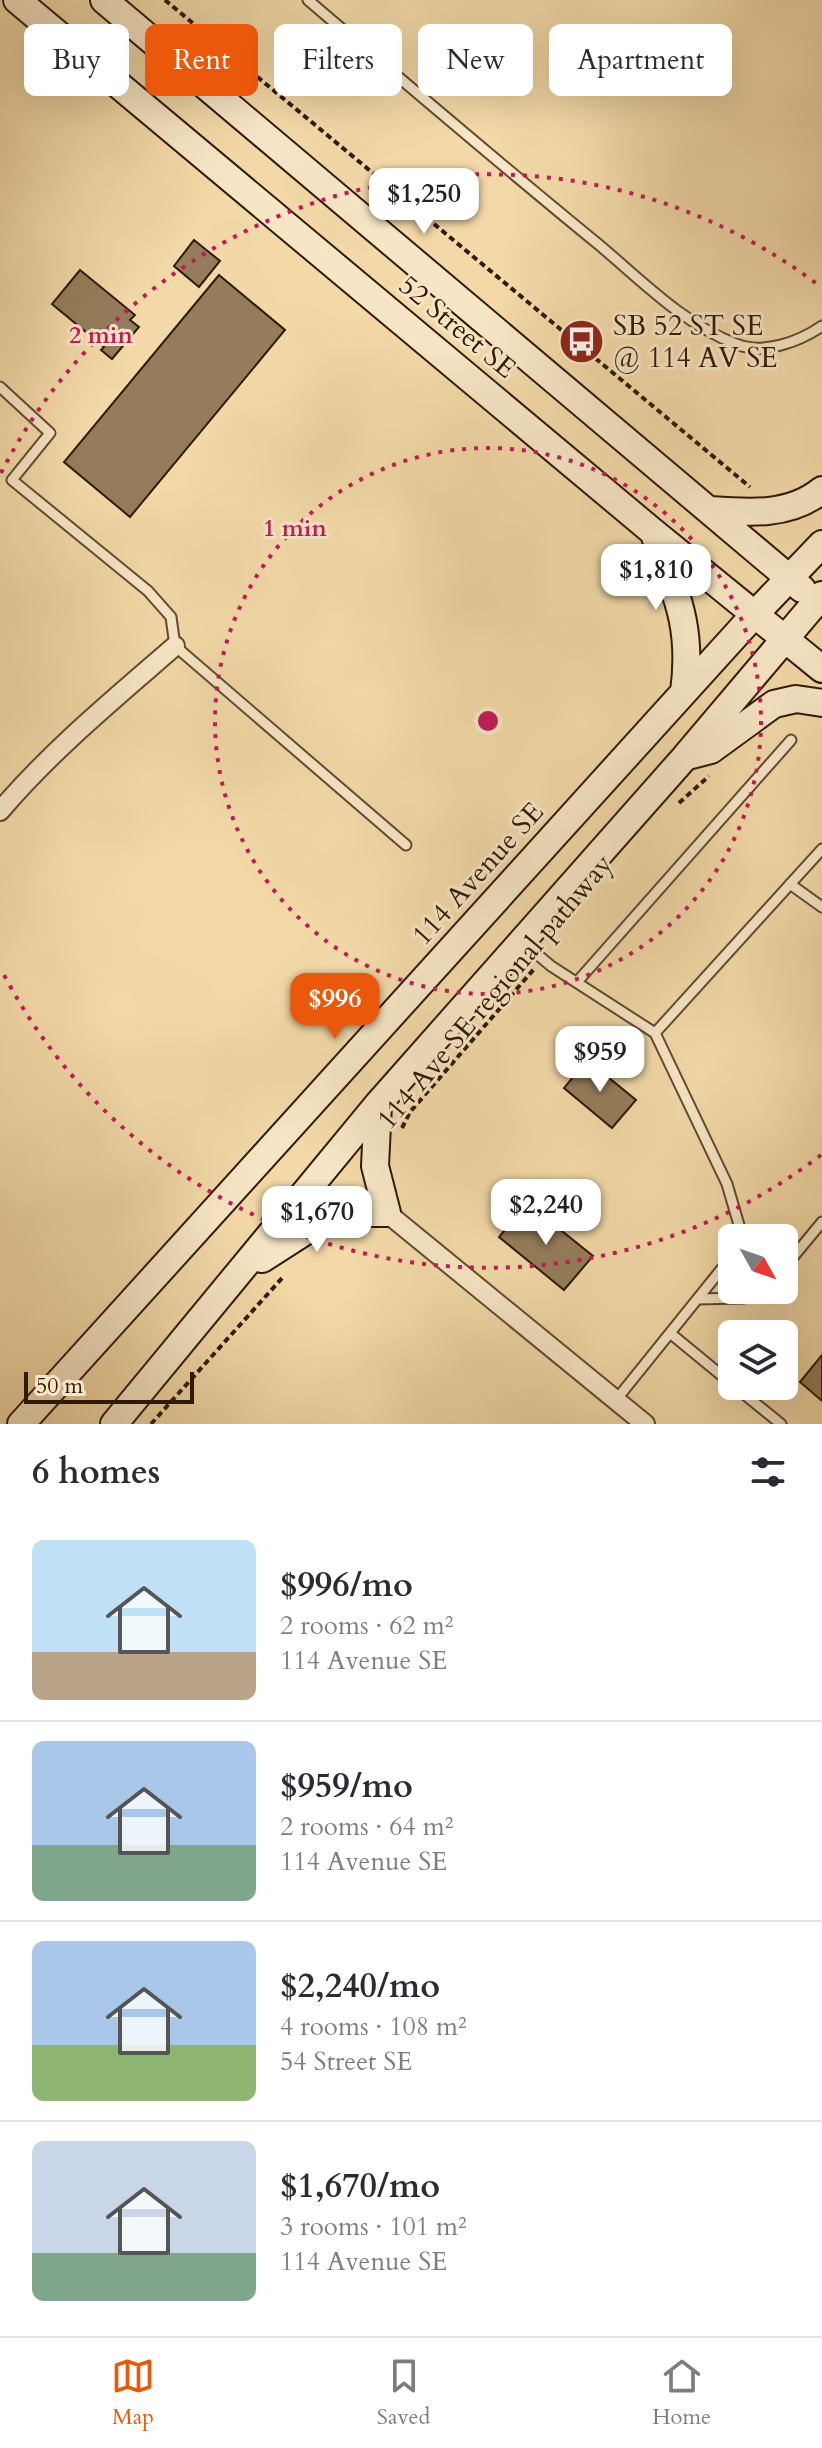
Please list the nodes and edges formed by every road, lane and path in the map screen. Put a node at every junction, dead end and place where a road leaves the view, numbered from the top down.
1 (17, 0) edge
2 (104, 0) edge
3 (165, 0) edge
4 (308, 0) edge
5 (822, 326) edge
6 (0, 387) edge
7 (822, 490) edge
8 (760, 492) dead end
9 (711, 510) junction
10 (652, 531) junction
11 (822, 544) edge
12 (790, 579) junction
13 (820, 600) edge
14 (754, 615) junction
15 (784, 639) junction
16 (175, 646) junction
17 (822, 669) edge
18 (684, 692) junction
19 (822, 703) edge
20 (791, 740) dead end
21 (685, 757) junction
22 (716, 770) dead end
23 (674, 807) dead end
24 (0, 811) edge
25 (406, 845) dead end
26 (822, 849) edge
27 (790, 884) junction
28 (822, 907) edge
29 (521, 941) junction
30 (542, 959) junction
31 (577, 982) junction
32 (655, 1033) junction
33 (378, 1104) junction
34 (398, 1136) dead end
35 (387, 1213) junction
36 (822, 1222) edge
37 (739, 1224) edge
38 (180, 1251) junction
39 (798, 1251) edge
40 (243, 1271) junction
41 (288, 1272) dead end
42 (718, 1274) edge
43 (698, 1299) junction
44 (718, 1299) edge
45 (670, 1333) junction
46 (718, 1373) edge
47 (616, 1400) junction
48 (751, 1400) edge
49 (21, 1424) edge
50 (46, 1424) edge
51 (114, 1424) edge
52 (151, 1424) edge
53 (645, 1424) edge
54 (781, 1424) edge

1 - 10 main road, 52 Street SE
2 - 9 main road, 52 Street SE
3 - 8 path
4 - 5 lane
6 - 16 lane
7 - 9 main road
9 - 12 main road, 52 Street SE
10 - 14 main road, 52 Street SE
10 - 18 main road
11 - 12 main road, 114 Avenue SE
12 - 13 main road, 52 Street SE
12 - 14 main road, 114 Avenue SE
13 - 15 main road
14 - 15 main road, 52 Street SE
14 - 18 main road, 114 Avenue SE
15 - 17 main road, 52 Street SE
15 - 21 main road
16 - 24 street
16 - 25 lane
18 - 38 main road, 114 Avenue SE
19 - 21 main road
20 - 31 lane
21 - 29 main road
22 - 23 path
26 - 27 lane
27 - 28 lane
27 - 32 lane
29 - 30 lane
29 - 33 main road
30 - 31 lane
30 - 34 path, 114 Ave SE regional pathway
31 - 32 lane
32 - 37 lane
33 - 35 main road
33 - 40 main road
35 - 40 main road
35 - 47 street
36 - 39 lane
38 - 49 main road, 114 Avenue SE
38 - 50 main road
40 - 51 main road
41 - 52 path
42 - 43 lane
43 - 44 lane
43 - 45 lane
45 - 46 lane
45 - 47 lane
47 - 53 street
48 - 54 lane

